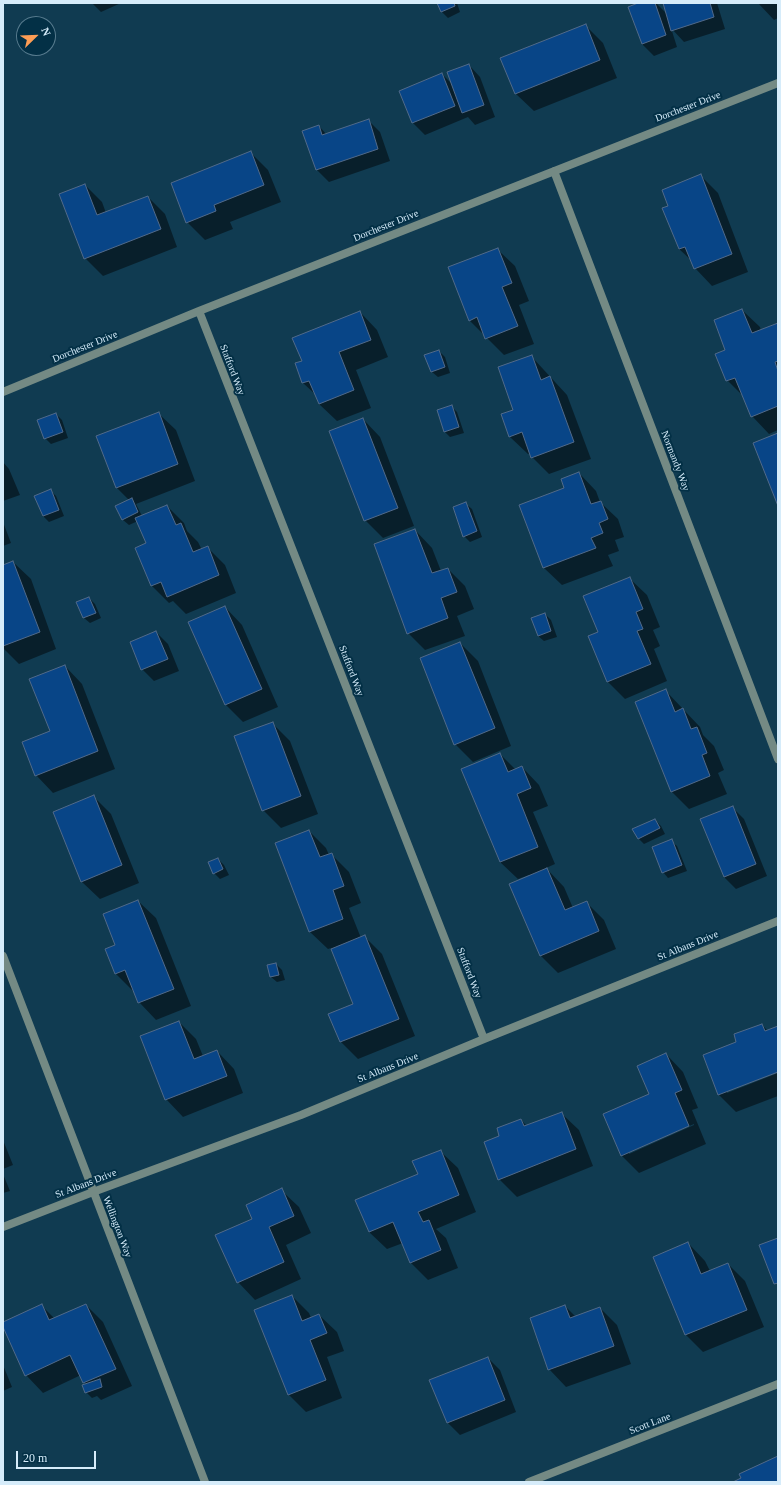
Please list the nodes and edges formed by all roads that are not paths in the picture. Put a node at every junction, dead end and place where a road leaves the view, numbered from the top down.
1 (778, 83) edge
2 (554, 171) junction
3 (198, 311) junction
4 (3, 392) edge
5 (778, 759) edge
6 (778, 921) edge
7 (3, 956) edge
8 (484, 1039) junction
9 (93, 1192) junction
10 (3, 1228) edge
11 (778, 1384) edge
12 (205, 1482) edge
13 (529, 1482) edge

1 - 2 street, Dorchester Drive
2 - 3 street, Dorchester Drive
2 - 5 street, Normandy Way
3 - 4 street, Dorchester Drive
3 - 8 street, Stafford Way
6 - 8 street, St Albans Drive
7 - 9 street, Wellington Way
8 - 9 street, St Albans Drive
9 - 10 street, St Albans Drive
9 - 12 street, Wellington Way
11 - 13 street, Scott Lane

